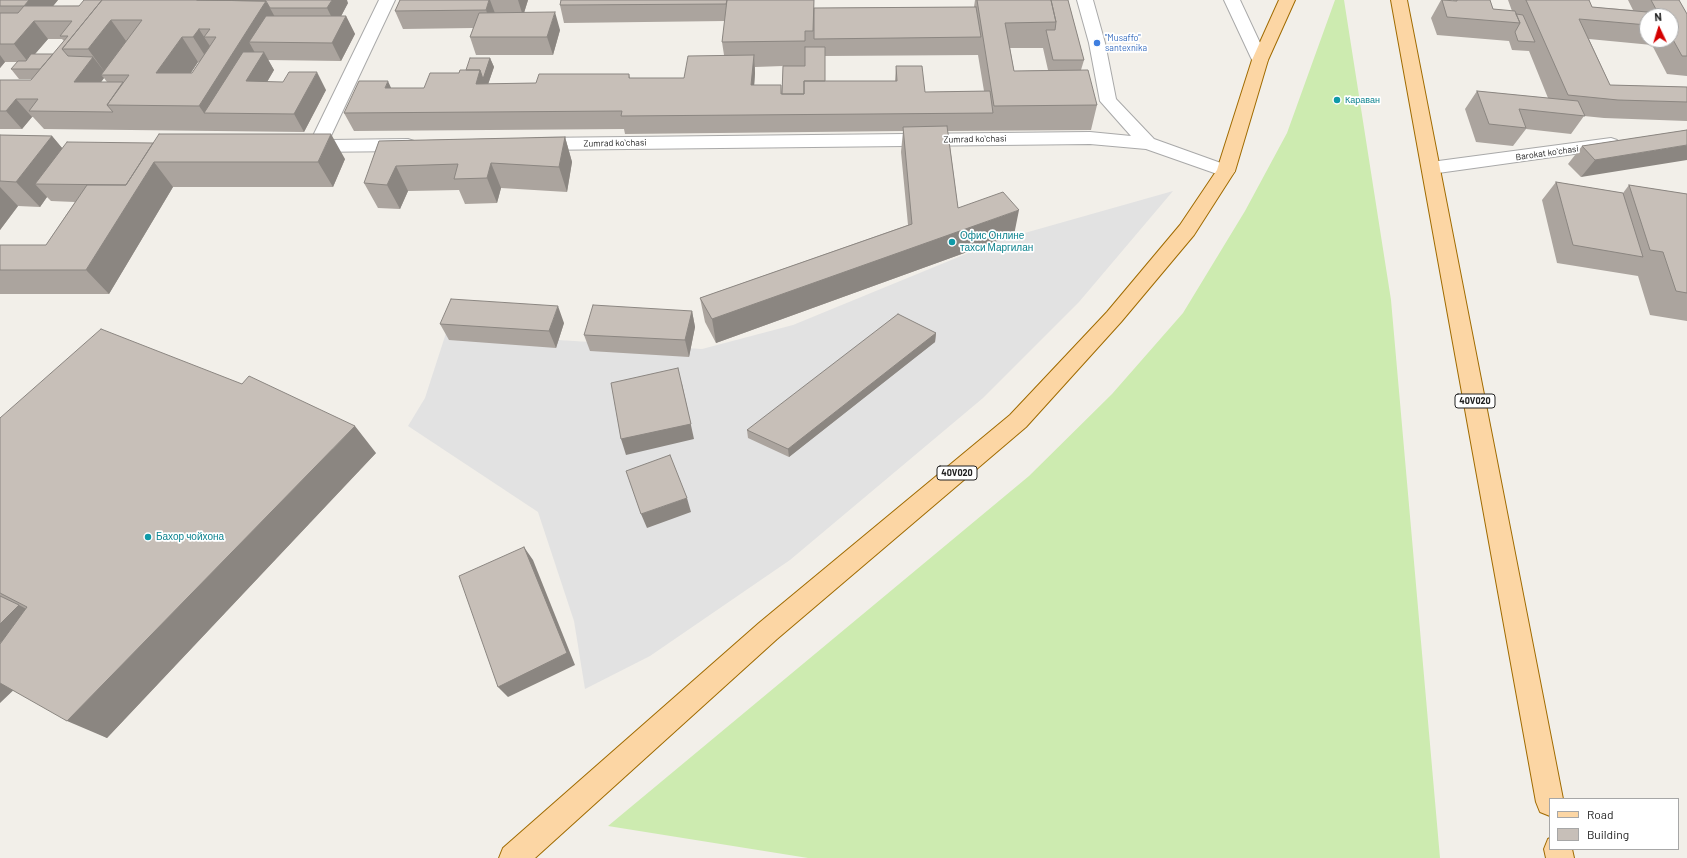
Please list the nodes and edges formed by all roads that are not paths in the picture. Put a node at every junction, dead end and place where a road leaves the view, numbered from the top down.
1 (387, 0) edge
2 (1085, 0) edge
3 (1232, 0) edge
4 (1287, 0) edge
5 (1399, 0) edge
6 (1260, 60) junction
7 (1624, 142) edge
8 (1148, 143) junction
9 (524, 144) edge
10 (420, 145) edge
11 (293, 146) edge
12 (317, 146) junction
13 (1431, 168) junction
14 (1226, 171) junction
15 (1549, 798) edge
16 (513, 858) edge

1 - 12 street
2 - 8 street
3 - 6 street
4 - 6 main road, 40V020
5 - 13 main road, 40V020
6 - 14 main road, 40V020
7 - 13 street, Barokat koʻchasi
8 - 9 street, Zumrad koʻchasi
8 - 14 street, Zumrad koʻchasi
10 - 12 street
11 - 12 street
13 - 15 main road, 40V020
14 - 16 main road, 40V020

